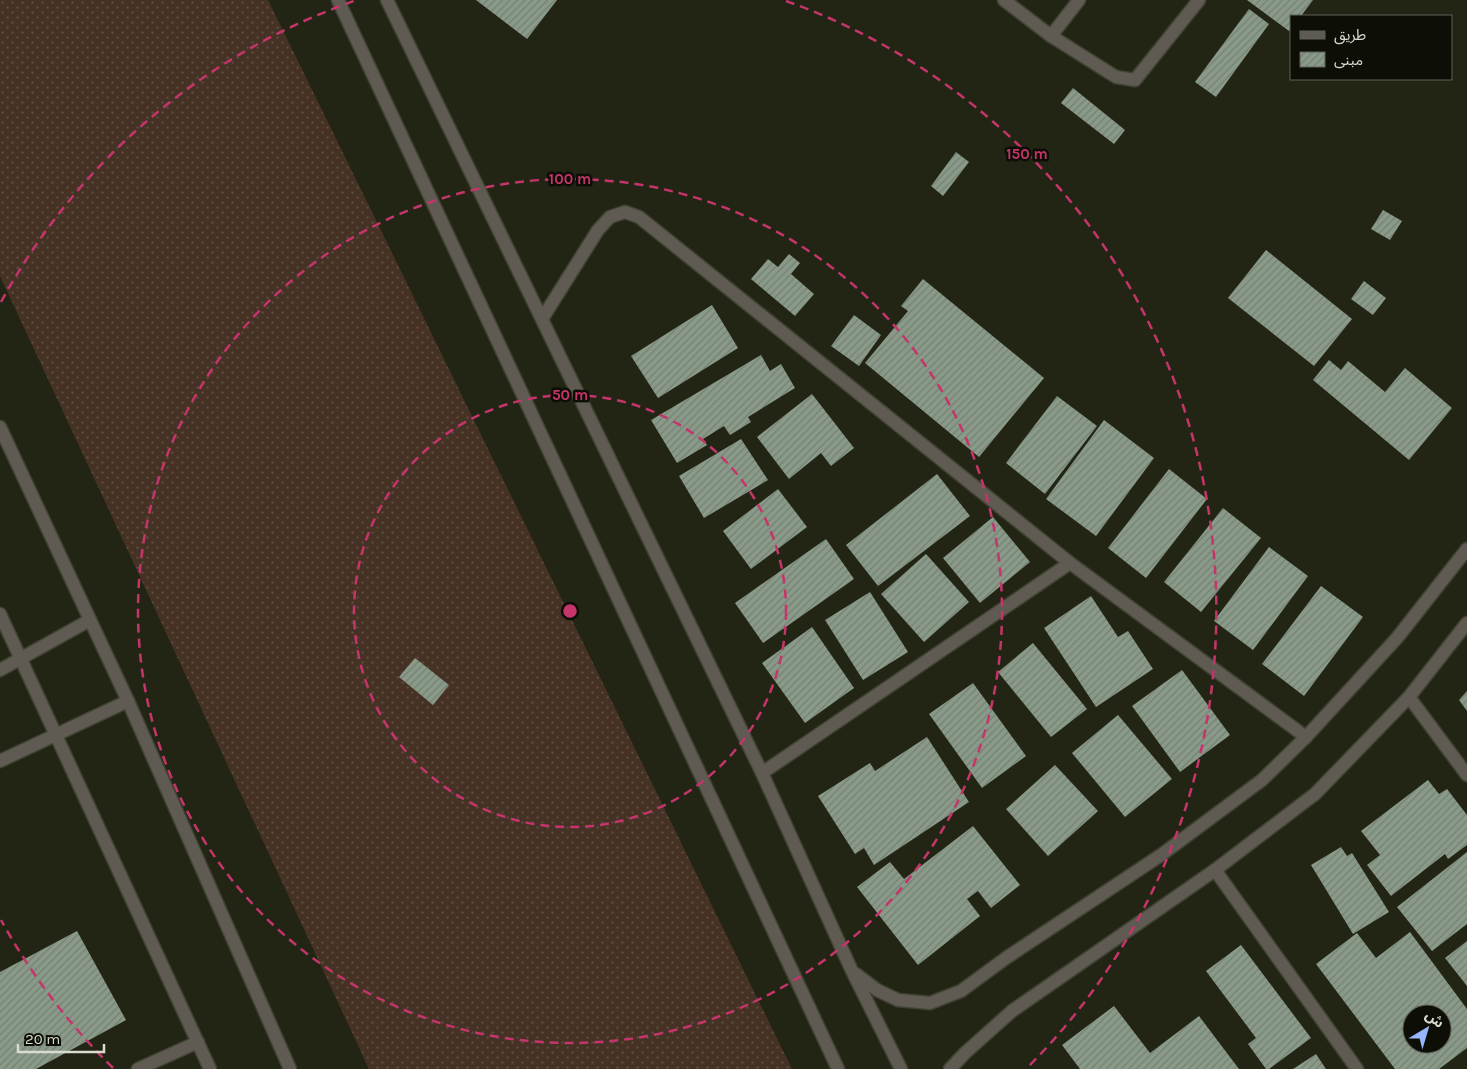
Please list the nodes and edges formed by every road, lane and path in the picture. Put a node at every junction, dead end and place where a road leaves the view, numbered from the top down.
1 (338, 0) edge
2 (387, 0) edge
3 (1004, 0) edge
4 (1079, 0) edge
5 (1199, 0) edge
6 (1051, 36) junction
7 (542, 318) junction
8 (0, 427) edge
9 (1467, 549) edge
10 (1070, 563) junction
11 (0, 614) edge
12 (90, 620) junction
13 (1467, 623) edge
14 (21, 660) junction
15 (0, 670) edge
16 (1409, 697) junction
17 (128, 701) junction
18 (56, 736) junction
19 (1306, 737) junction
20 (0, 761) edge
21 (762, 773) junction
22 (1467, 775) edge
23 (1215, 870) junction
24 (852, 971) junction
25 (198, 1042) junction
26 (138, 1069) edge
27 (210, 1069) edge
28 (290, 1069) edge
29 (838, 1069) edge
30 (901, 1069) edge
31 (950, 1069) edge
32 (1356, 1069) edge

1 - 29 street
2 - 7 street
3 - 6 street
4 - 6 street
5 - 6 street
7 - 10 street
7 - 21 street
8 - 12 street
9 - 19 street
10 - 19 street
10 - 21 street
11 - 14 street
12 - 14 street
12 - 17 street
13 - 16 street
14 - 15 street
14 - 18 street
16 - 22 street
16 - 23 street
17 - 18 street
17 - 28 street
18 - 20 street
18 - 25 street
19 - 24 street
21 - 24 street
23 - 31 street
23 - 32 street
24 - 30 street
25 - 26 street
25 - 27 street

